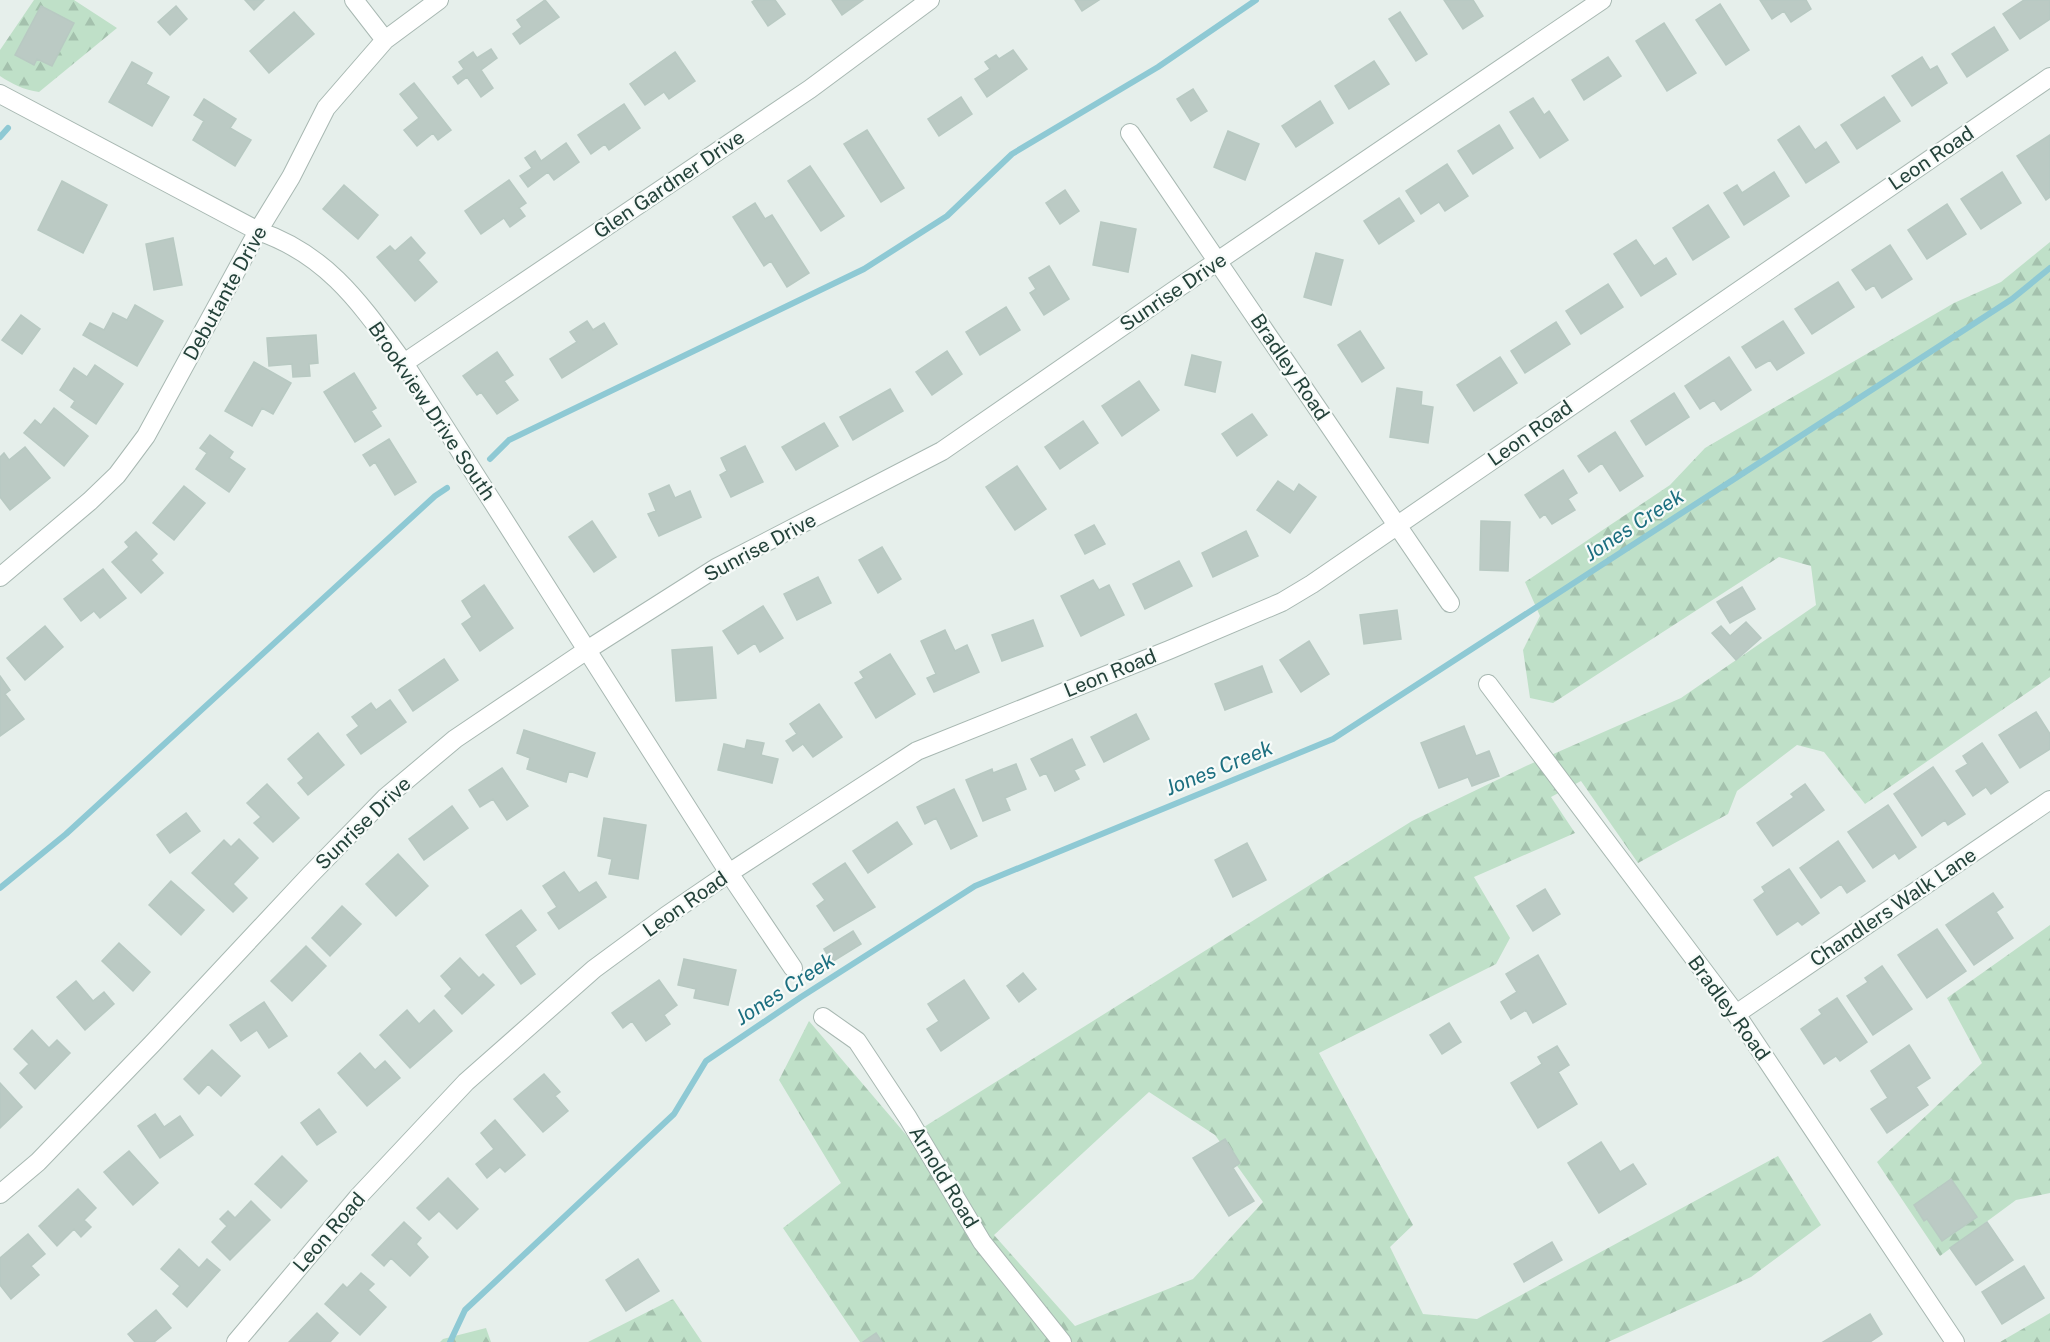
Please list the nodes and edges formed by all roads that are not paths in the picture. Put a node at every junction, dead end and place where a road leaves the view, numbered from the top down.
1 (354, 0) edge
2 (439, 0) edge
3 (930, 0) edge
4 (1602, 0) edge
5 (385, 40) junction
6 (2050, 77) edge
7 (0, 94) edge
8 (1130, 133) dead end
9 (258, 231) junction
10 (1218, 262) junction
11 (404, 363) junction
12 (1398, 525) junction
13 (0, 578) edge
14 (1450, 603) dead end
15 (587, 650) junction
16 (1488, 684) dead end
17 (2050, 800) edge
18 (729, 873) junction
19 (794, 968) dead end
20 (1736, 1014) junction
21 (823, 1017) dead end
22 (0, 1194) edge
23 (236, 1342) edge
24 (1062, 1342) edge
25 (1955, 1342) edge

1 - 5 street
2 - 5 street, Debutante Drive
3 - 11 street, Glen Gardner Drive
4 - 10 street, Sunrise Drive
5 - 9 street, Debutante Drive
6 - 12 street, Leon Road
7 - 9 street, Brookview Drive South
8 - 10 street, Bradley Road
9 - 11 street, Brookview Drive South
9 - 13 street, Debutante Drive
10 - 12 street, Bradley Road
10 - 15 street, Sunrise Drive
11 - 15 street, Brookview Drive South
12 - 14 street, Bradley Road
12 - 18 street, Leon Road
15 - 18 street, Brookview Drive South
15 - 22 street, Sunrise Drive
16 - 20 street, Bradley Road
17 - 20 street, Chandlers Walk Lane
18 - 19 street
18 - 23 street, Leon Road
20 - 25 street, Bradley Road
21 - 24 street, Arnold Road

